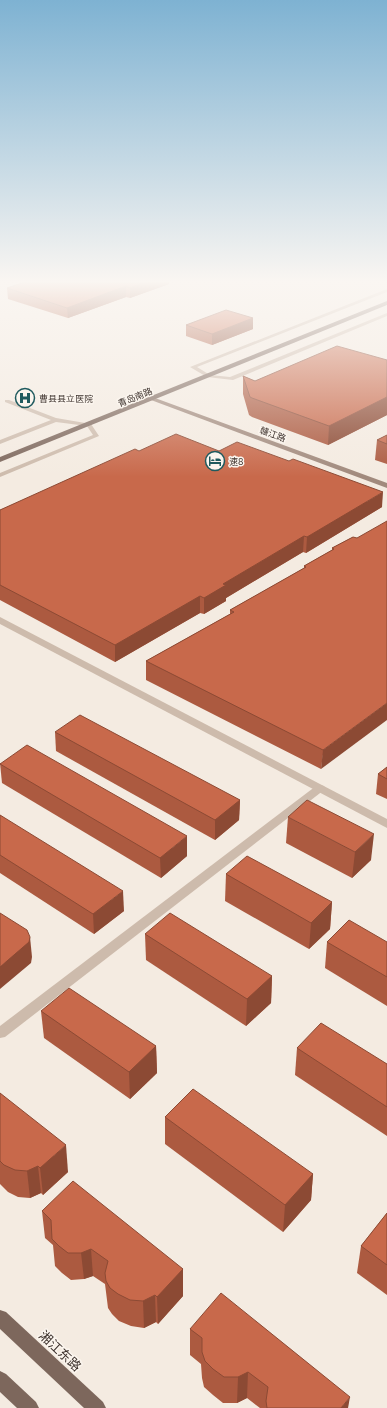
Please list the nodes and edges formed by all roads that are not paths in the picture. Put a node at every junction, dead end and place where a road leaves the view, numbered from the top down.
1 (247, 346) edge
2 (283, 346) edge
3 (310, 346) edge
4 (209, 376) junction
5 (153, 399) junction
6 (7, 401) dead end
7 (56, 420) junction
8 (89, 425) junction
9 (79, 429) junction
10 (0, 442) edge
11 (0, 460) edge
12 (0, 475) edge
13 (387, 486) edge
14 (0, 620) edge
15 (320, 788) junction
16 (387, 824) edge
17 (0, 1033) edge
18 (0, 1318) edge
19 (0, 1380) edge
20 (30, 1408) edge
21 (97, 1408) edge

1 - 4 lane
2 - 4 main road, 青岛南路
3 - 4 lane
4 - 5 main road, 青岛南路
5 - 8 main road, 青岛南路
5 - 13 main road, 赣江路
6 - 7 lane
7 - 8 lane
7 - 9 lane
7 - 10 lane
8 - 9 main road, 青岛南路
8 - 12 lane
9 - 11 main road, 青岛南路
14 - 15 street
15 - 16 street
15 - 17 street
18 - 21 main road, 湘江东路
19 - 20 main road

